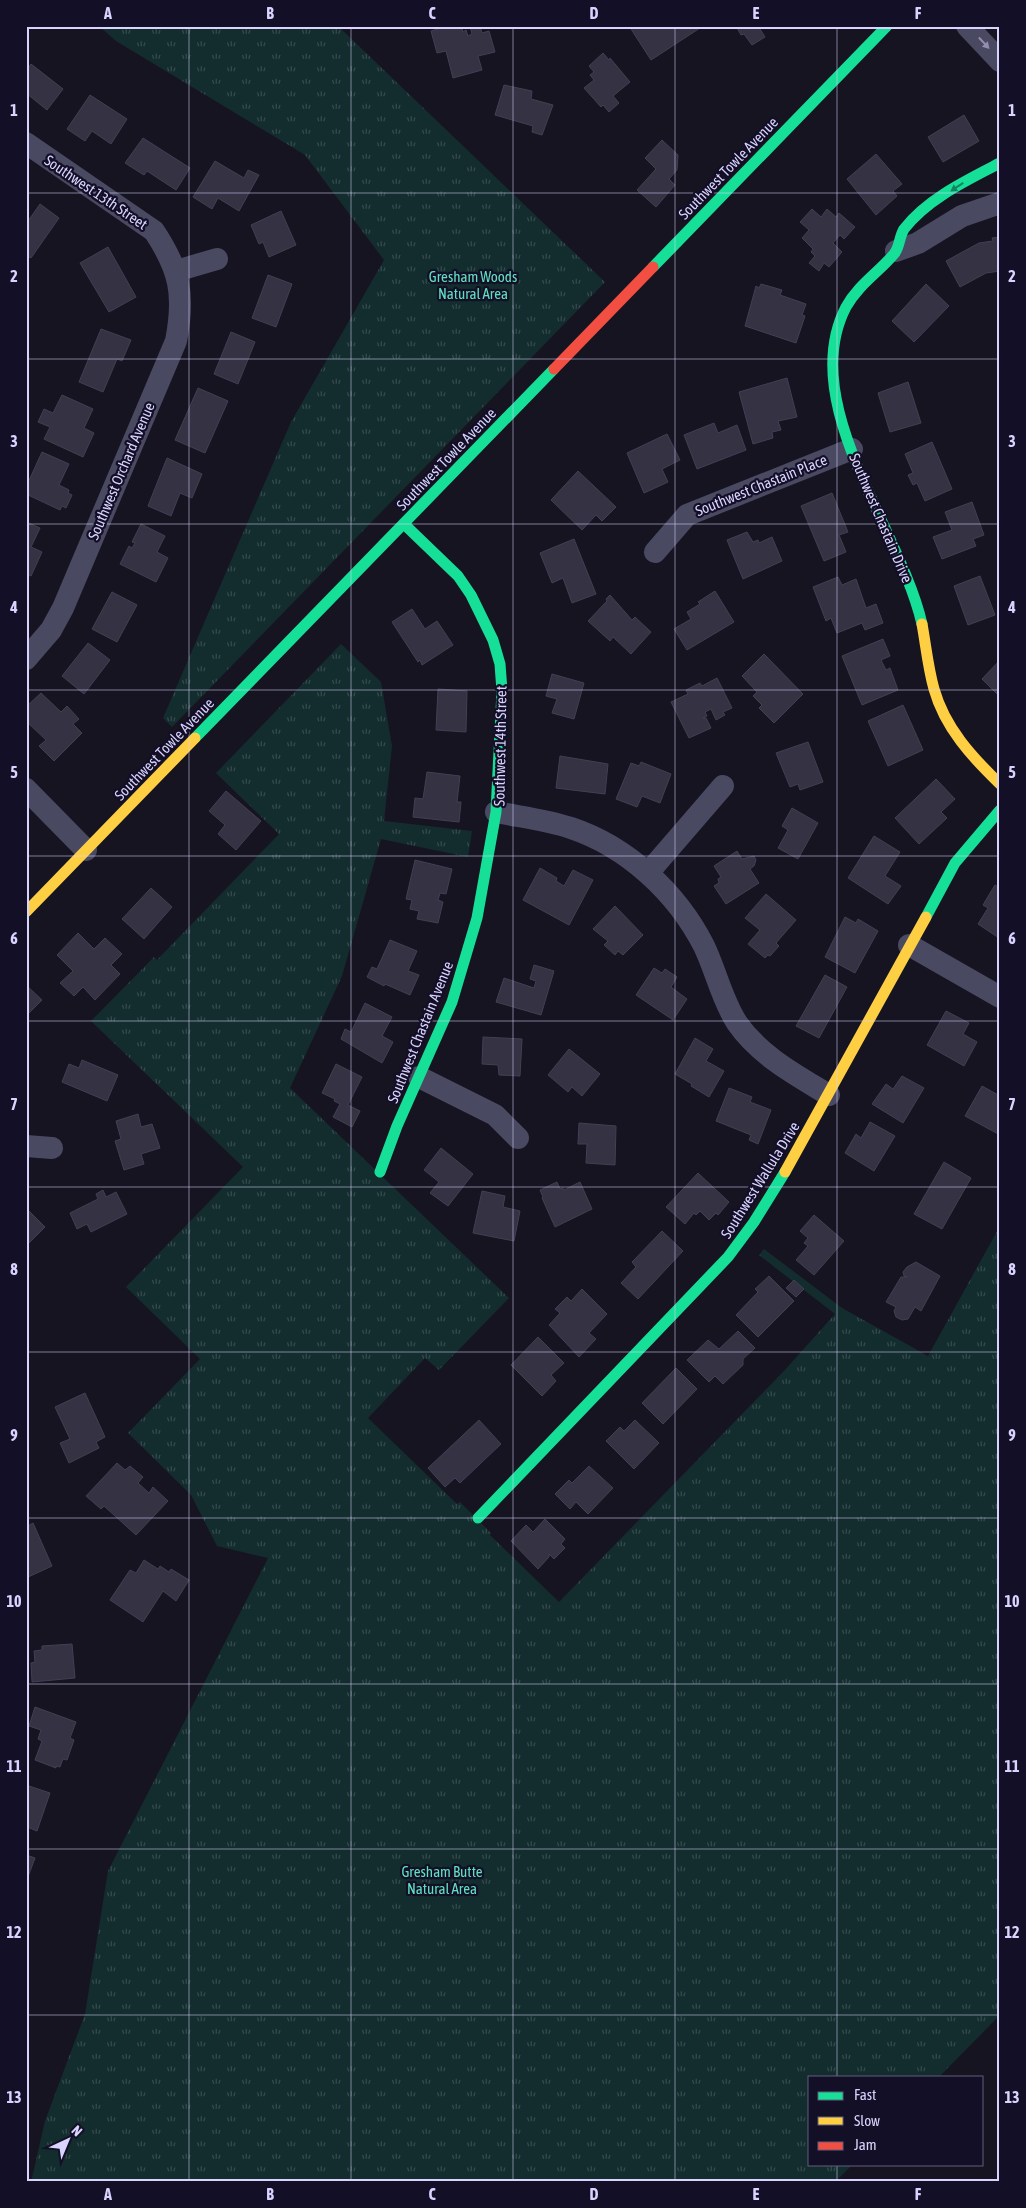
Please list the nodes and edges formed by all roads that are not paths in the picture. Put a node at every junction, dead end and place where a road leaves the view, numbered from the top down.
1 (888, 26) edge
2 (967, 26) edge
3 (1000, 61) edge
4 (26, 143) edge
5 (1000, 163) edge
6 (1000, 203) edge
7 (896, 251) junction
8 (217, 259) dead end
9 (176, 271) junction
10 (852, 448) junction
11 (404, 524) junction
12 (655, 552) dead end
13 (26, 660) edge
14 (1000, 784) edge
15 (723, 786) dead end
16 (26, 790) edge
17 (1000, 810) edge
18 (496, 812) junction
19 (86, 850) junction
20 (648, 873) junction
21 (26, 912) edge
22 (909, 945) junction
23 (1000, 997) edge
24 (419, 1078) junction
25 (829, 1095) junction
26 (518, 1138) dead end
27 (26, 1146) edge
28 (52, 1148) dead end
29 (380, 1172) dead end
30 (478, 1518) dead end

1 - 11 street, Southwest Towle Avenue
2 -> 3 street
4 - 9 street, Southwest 13th Street
5 -> 7 street, Southwest Chastain Drive
6 - 7 street, Southwest Chastain Drive
7 - 10 street, Southwest Chastain Drive
8 - 9 street
9 - 13 street, Southwest Orchard Avenue
10 - 12 street, Southwest Chastain Place
10 - 14 street, Southwest Chastain Drive
11 - 18 street, Southwest 14th Street
11 - 19 street, Southwest Towle Avenue
15 - 20 street
16 - 19 street
17 - 22 street, Southwest Wallula Drive
18 - 20 street, Southwest 14th Street
18 - 24 street, Southwest Chastain Avenue
19 - 21 street, Southwest Towle Avenue
20 - 25 street, Southwest 14th Street
22 - 23 street
22 - 25 street, Southwest Wallula Drive
24 - 26 street
24 - 29 street, Southwest Chastain Avenue
25 - 30 street, Southwest Wallula Drive
27 - 28 street

